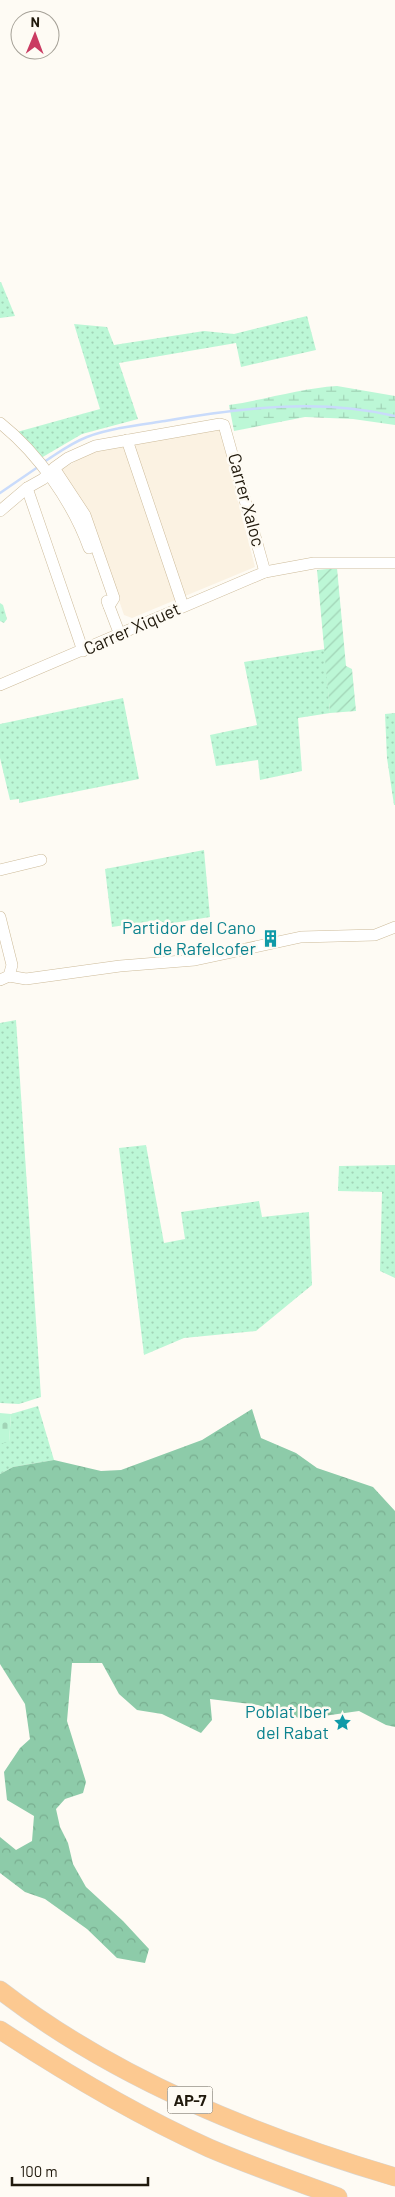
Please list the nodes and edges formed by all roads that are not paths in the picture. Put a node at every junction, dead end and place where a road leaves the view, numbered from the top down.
1 (0, 423) edge
2 (127, 440) junction
3 (48, 471) junction
4 (26, 488) junction
5 (0, 511) edge
6 (395, 563) edge
7 (264, 572) junction
8 (183, 606) junction
9 (120, 635) junction
10 (83, 651) junction
11 (0, 685) edge
12 (41, 860) dead end
13 (0, 870) edge
14 (0, 917) edge
15 (395, 927) edge
16 (4, 978) edge
17 (0, 1990) edge
18 (0, 2030) edge
19 (395, 2177) edge
20 (338, 2197) edge

1 - 3 street
2 - 3 street
2 - 7 street, Carrer Xaloc
2 - 8 street
3 - 4 street
3 - 9 street
4 - 5 street
4 - 10 street
6 - 7 street, Carrer Xiquet
7 - 8 street, Carrer Xiquet
8 - 9 street, Carrer Xiquet
9 - 10 street, Carrer Xiquet
10 - 11 street, Carrer Xiquet
12 - 13 street
14 - 16 street
15 - 16 street
17 - 19 highway, AP-7
18 - 20 highway, AP-7

